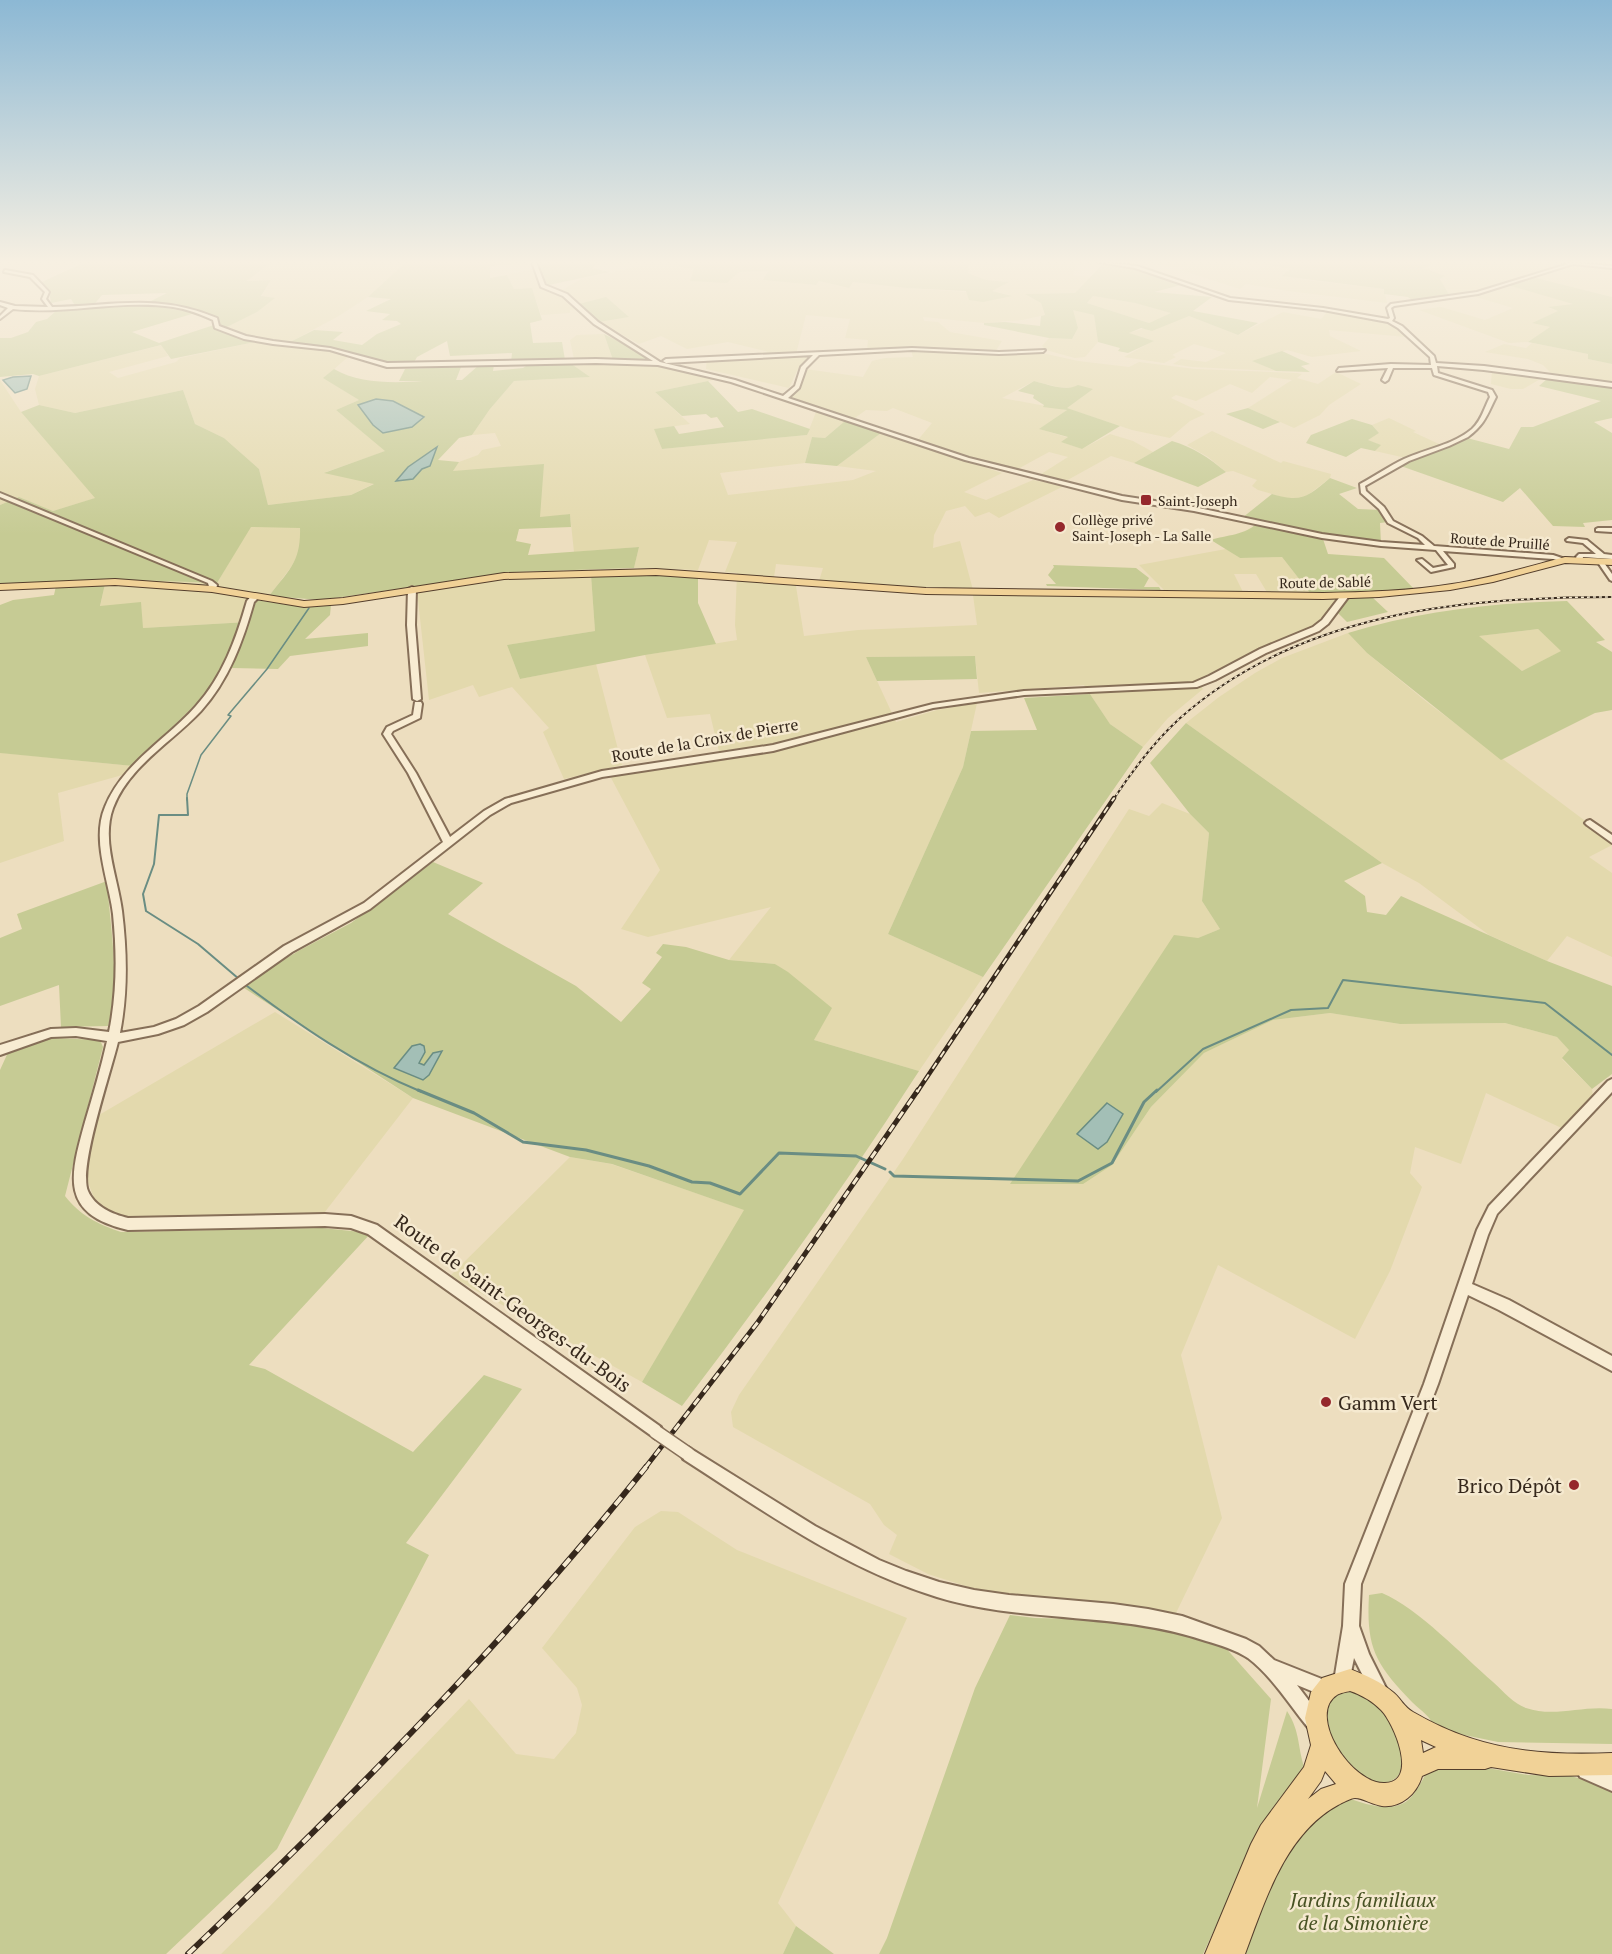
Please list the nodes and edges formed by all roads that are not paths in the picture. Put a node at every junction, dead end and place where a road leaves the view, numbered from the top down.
1 (343, 353) edge
2 (644, 353) edge
3 (815, 353) edge
4 (818, 353) edge
5 (1428, 353) edge
6 (658, 362) junction
7 (1434, 365) junction
8 (1391, 366) junction
9 (1473, 367) junction
10 (1339, 370) dead end
11 (1470, 375) dead end
12 (1385, 380) dead end
13 (1612, 385) edge
14 (783, 399) junction
15 (0, 495) edge
16 (1598, 530) dead end
17 (1612, 530) edge
18 (1569, 540) dead end
19 (1436, 549) junction
20 (1612, 557) edge
21 (1601, 559) junction
22 (1420, 560) dead end
23 (1565, 560) junction
24 (1612, 562) edge
25 (1610, 580) edge
26 (0, 587) edge
27 (212, 589) junction
28 (412, 589) junction
29 (1345, 596) junction
30 (255, 597) junction
31 (1590, 823) dead end
32 (1612, 840) edge
33 (448, 843) junction
34 (113, 1036) junction
35 (0, 1050) edge
36 (1612, 1084) edge
37 (1464, 1287) junction
38 (1612, 1364) edge
39 (1351, 1626) junction
40 (1271, 1666) junction
41 (1334, 1685) junction
42 (1380, 1692) junction
43 (1401, 1717) junction
44 (1319, 1736) junction
45 (1494, 1758) junction
46 (1612, 1764) edge
47 (1568, 1765) junction
48 (1412, 1769) junction
49 (1612, 1782) edge
50 (1355, 1787) junction
51 (1218, 1954) edge
52 (1233, 1954) edge

1 - 6 street
2 - 6 street
3 - 6 street
4 - 14 street
5 - 7 street
6 - 14 street, Route de Pruillé
7 - 8 street
7 - 9 street
7 - 19 street
8 - 10 street
8 - 12 street
9 - 11 street
9 - 13 street
14 - 19 street, Route de Pruillé
15 - 27 street
16 - 17 street
18 - 21 street
19 - 22 street
19 - 23 street, Route de Pruillé
20 - 21 street
21 - 23 main road, Route de Sablé
21 - 24 main road, Route de Sablé
21 - 25 street
23 - 29 main road, Route de Sablé
26 - 27 main road, Route de Sablé
27 - 30 main road, Route de Sablé
28 - 29 main road, Route de Sablé
28 - 30 main road, Route de Sablé
28 - 33 street
29 - 33 street, Route de la Croix de Pierre
30 - 34 street, Route de Saint-Georges-du-Bois
31 - 32 street
33 - 34 street, Route de la Croix de Pierre
34 - 35 street, Route de la Croix de Pierre
34 - 40 street, Route de Saint-Georges-du-Bois, bridge
36 - 37 street
37 - 38 street
37 - 39 street
39 - 41 street
39 - 42 street
40 - 41 street, Route de Saint-Georges-du-Bois
40 - 44 street, Route de Saint-Georges-du-Bois
41 - 42 main road
41 - 44 main road
42 - 43 main road
43 - 45 main road
43 - 48 main road
44 - 50 main road
44 - 51 main road
45 - 47 main road
45 - 48 main road
46 - 47 main road
47 - 49 street
48 - 50 main road
50 - 52 main road

